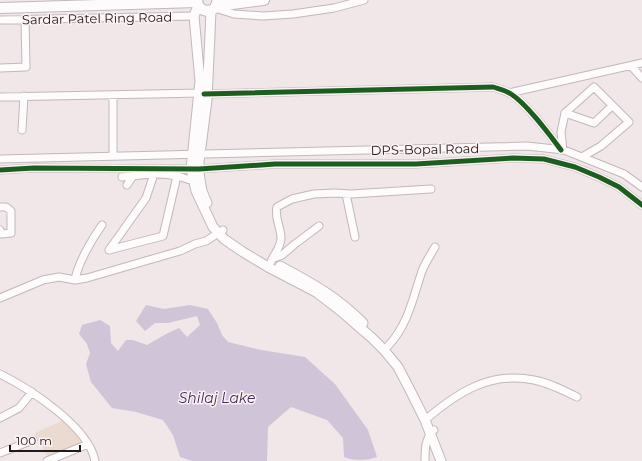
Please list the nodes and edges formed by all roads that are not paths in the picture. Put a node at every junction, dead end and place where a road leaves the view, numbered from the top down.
1 (264, 0) edge
2 (364, 0) edge
3 (197, 3) edge
4 (216, 6) edge
5 (0, 8) edge
6 (194, 16) junction
7 (25, 19) junction
8 (0, 20) edge
9 (642, 63) edge
10 (631, 66) junction
11 (0, 68) edge
12 (642, 78) edge
13 (203, 93) junction
14 (509, 93) junction
15 (113, 95) junction
16 (24, 96) junction
17 (0, 97) edge
18 (612, 106) junction
19 (565, 113) junction
20 (22, 130) dead end
21 (562, 150) junction
22 (196, 155) junction
23 (113, 156) junction
24 (582, 157) junction
25 (0, 159) edge
26 (195, 169) junction
27 (0, 170) edge
28 (154, 174) junction
29 (122, 176) dead end
30 (133, 176) junction
31 (177, 176) junction
32 (192, 180) junction
33 (127, 185) dead end
34 (642, 187) edge
35 (431, 189) dead end
36 (346, 194) junction
37 (642, 204) edge
38 (0, 208) edge
39 (102, 225) dead end
40 (319, 226) dead end
41 (0, 230) edge
42 (221, 232) junction
43 (355, 237) dead end
44 (435, 246) dead end
45 (272, 260) junction
46 (75, 280) junction
47 (0, 298) edge
48 (388, 346) junction
49 (0, 374) edge
50 (32, 392) junction
51 (577, 397) dead end
52 (0, 418) edge
53 (427, 418) junction
54 (432, 432) junction
55 (33, 440) dead end
56 (88, 444) junction
57 (0, 453) edge
58 (47, 461) edge
59 (95, 461) edge
60 (425, 461) edge
61 (441, 461) edge
62 (447, 461) edge

1 - 4 highway
2 - 4 street
3 - 4 highway
3 - 5 highway, Sardar Patel Ring Road
3 - 6 main road
4 - 13 main road
6 - 7 street, Sardar Patel Ring Road
6 - 13 main road
7 - 8 street, Sardar Patel Ring Road
7 - 11 street
9 - 10 street
10 - 12 street
10 - 14 street
13 - 14 street
13 - 15 street
13 - 22 main road
14 - 21 street
15 - 16 street
15 - 23 street
16 - 17 street
16 - 20 street
18 - 19 street
18 - 19 street
18 - 24 street
19 - 21 street
21 - 22 street, DPS-Bopal Road
21 - 24 street, DPS-Bopal Road
22 - 23 street, DPS-Bopal Road
22 - 26 main road
23 - 25 street, DPS-Bopal Road
24 - 34 street, DPS-Bopal Road
26 - 27 street
26 - 32 main road
26 - 37 street
26 - 42 main road
28 - 30 street
28 - 31 street
28 - 31 street
29 - 30 street
30 - 33 street
31 - 32 street
32 - 42 main road
35 - 36 street
36 - 43 street
36 - 45 street
38 - 41 street
39 - 46 street
40 - 45 street
42 - 45 main road
42 - 46 street
42 - 53 main road
44 - 48 street
45 - 48 main road
46 - 47 street
48 - 53 main road
49 - 50 street
50 - 52 street
50 - 56 street
51 - 53 street
53 - 54 main road
54 - 60 street
54 - 61 main road
54 - 62 main road
55 - 57 street
56 - 58 street
56 - 59 street

